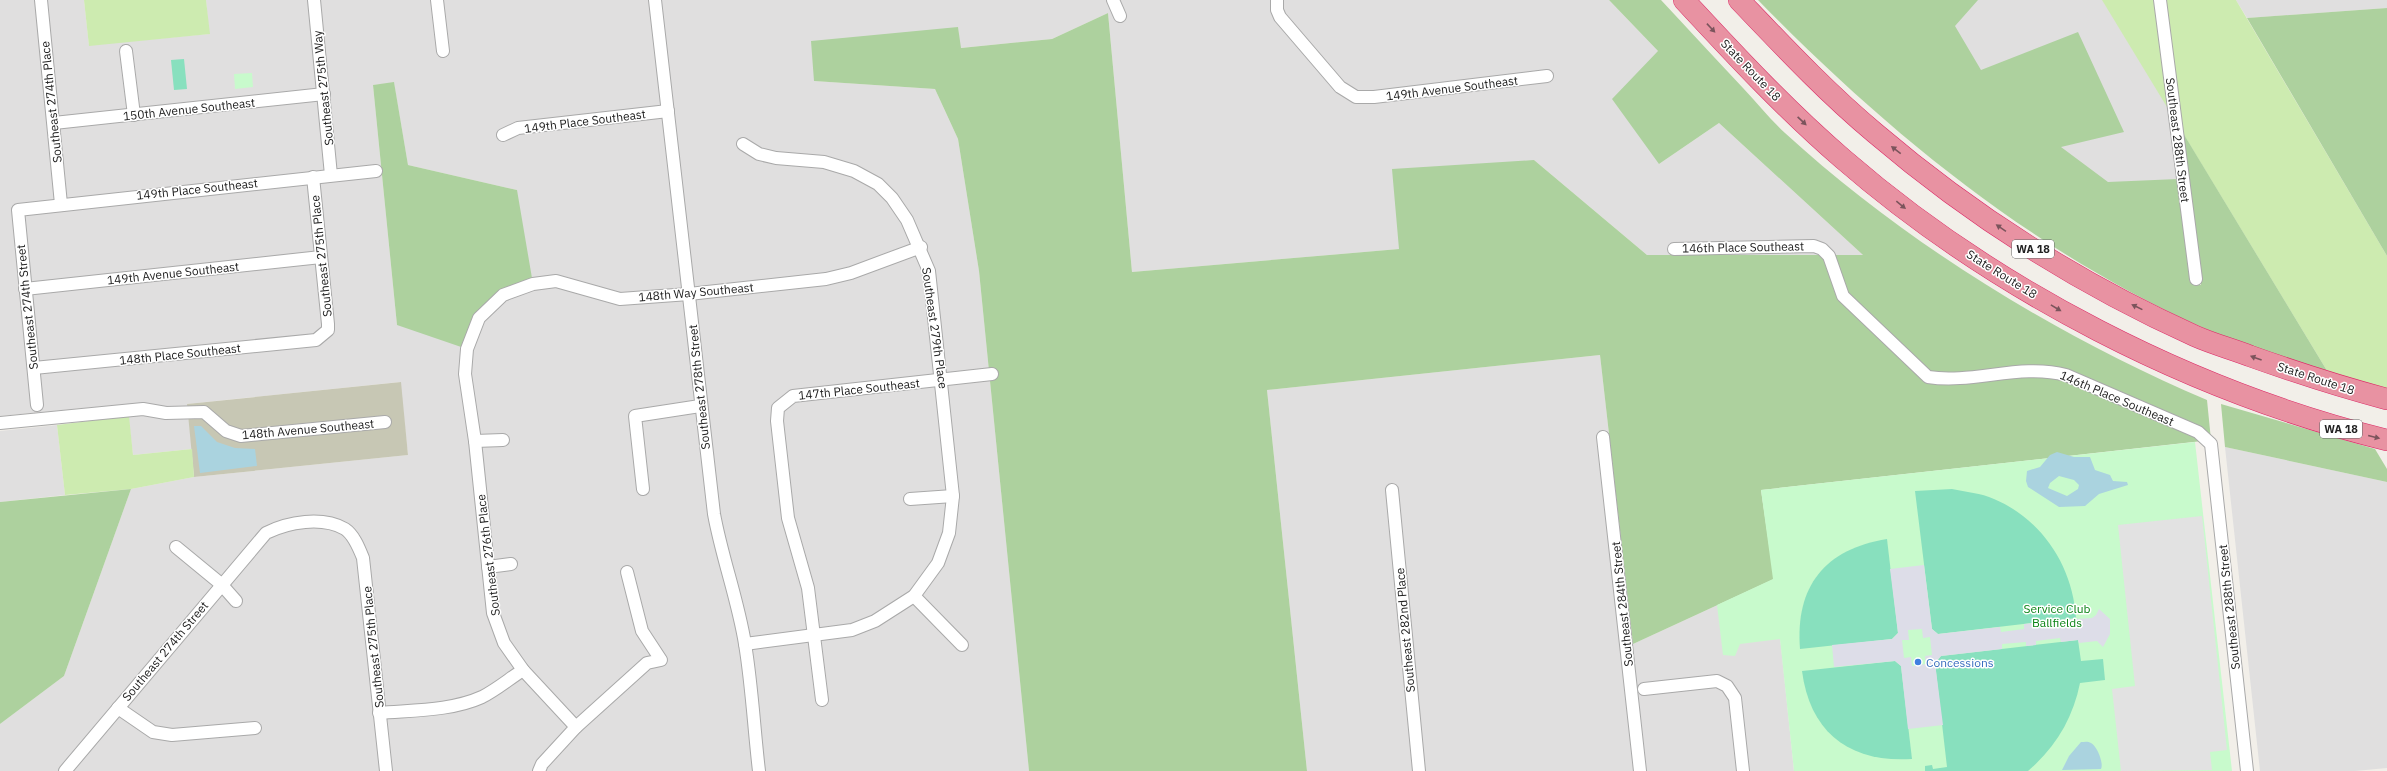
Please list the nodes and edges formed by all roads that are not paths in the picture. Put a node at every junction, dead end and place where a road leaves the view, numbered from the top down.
1 (41, 0) edge
2 (314, 0) edge
3 (437, 0) edge
4 (655, 0) edge
5 (1113, 0) edge
6 (1277, 0) edge
7 (1684, 0) edge
8 (1739, 0) edge
9 (2160, 0) edge
10 (1120, 16) dead end
11 (126, 51) dead end
12 (443, 51) dead end
13 (1547, 76) dead end
14 (324, 94) junction
15 (668, 111) junction
16 (134, 115) junction
17 (54, 123) junction
18 (503, 135) dead end
19 (743, 144) dead end
20 (376, 171) dead end
21 (331, 175) junction
22 (313, 177) junction
23 (61, 204) junction
24 (18, 210) joint
25 (920, 247) junction
26 (1674, 249) dead end
27 (321, 257) junction
28 (2196, 279) dead end
29 (25, 288) junction
30 (689, 294) junction
31 (480, 318) joint
32 (325, 334) joint
33 (34, 368) junction
34 (992, 374) dead end
35 (942, 380) junction
36 (2387, 399) edge
37 (37, 405) dead end
38 (700, 406) junction
39 (385, 422) dead end
40 (0, 423) edge
41 (1604, 437) dead end
42 (503, 440) dead end
43 (2387, 440) edge
44 (475, 441) junction
45 (2211, 444) joint
46 (643, 489) dead end
47 (1392, 490) dead end
48 (953, 496) junction
49 (910, 499) dead end
50 (345, 529) joint
51 (176, 547) dead end
52 (511, 564) dead end
53 (488, 567) junction
54 (628, 572) dead end
55 (221, 584) junction
56 (914, 596) junction
57 (236, 601) dead end
58 (815, 635) junction
59 (745, 644) junction
60 (962, 645) dead end
61 (522, 670) junction
62 (1644, 689) dead end
63 (822, 700) dead end
64 (118, 708) junction
65 (379, 713) junction
66 (576, 727) junction
67 (255, 728) dead end
68 (65, 771) edge
69 (386, 771) edge
70 (539, 771) edge
71 (759, 771) edge
72 (1419, 771) edge
73 (1640, 771) edge
74 (1743, 771) edge
75 (2247, 771) edge

1 - 17 street, Southeast 274th Place
2 - 14 street, Southeast 275th Way
3 - 12 street
4 - 15 street, Southeast 278th Street
5 - 10 street
6 - 13 street, 149th Avenue Southeast
7 -> 43 highway, State Route 18 / WA 18
36 -> 8 highway, State Route 18 / WA 18
9 - 28 street, Southeast 288th Street
11 - 16 street
14 - 16 street, 150th Avenue Southeast
14 - 21 street, Southeast 275th Way
15 - 18 street, 149th Place Southeast
15 - 30 street, Southeast 278th Street
16 - 17 street, 150th Avenue Southeast
17 - 23 street, Southeast 274th Place
19 - 25 street, Southeast 279th Place
20 - 21 street, 149th Place Southeast
21 - 22 street, 149th Place Southeast
22 - 23 street, 149th Place Southeast
22 - 27 street, Southeast 275th Place
23 - 24 street, 149th Place Southeast
24 - 29 street, Southeast 274th Street
25 - 30 street, 148th Way Southeast
25 - 35 street, Southeast 279th Place
26 - 45 street, 146th Place Southeast
27 - 29 street, 149th Avenue Southeast
27 - 32 street, Southeast 275th Place
29 - 33 street, Southeast 274th Street
30 - 31 street, 148th Way Southeast
30 - 38 street, Southeast 278th Street
31 - 44 street, Southeast 276th Place
32 - 33 street, 148th Place Southeast
33 - 37 street, Southeast 274th Street
34 - 35 street, 147th Place Southeast
35 - 48 street, Southeast 279th Place
35 - 58 street, 147th Place Southeast
38 - 46 street
38 - 59 street, Southeast 278th Street
39 - 40 street, 148th Avenue Southeast
41 - 73 street, Southeast 284th Street
42 - 44 street
44 - 53 street, Southeast 276th Place
45 - 75 street, Southeast 288th Street
47 - 72 street, Southeast 282nd Place
48 - 49 street
48 - 56 street, Southeast 279th Place
50 - 55 street, Southeast 274th Street
50 - 65 street, Southeast 275th Place
51 - 55 street
52 - 53 street
53 - 61 street, Southeast 276th Place
54 - 66 street
55 - 57 street
55 - 64 street, Southeast 274th Street
56 - 58 street
56 - 60 street
58 - 59 street
58 - 63 street
59 - 71 street, Southeast 278th Street
61 - 65 street
61 - 66 street, Southeast 276th Place
62 - 74 street
64 - 67 street
64 - 68 street, Southeast 274th Street
65 - 69 street, Southeast 275th Place
66 - 70 street

